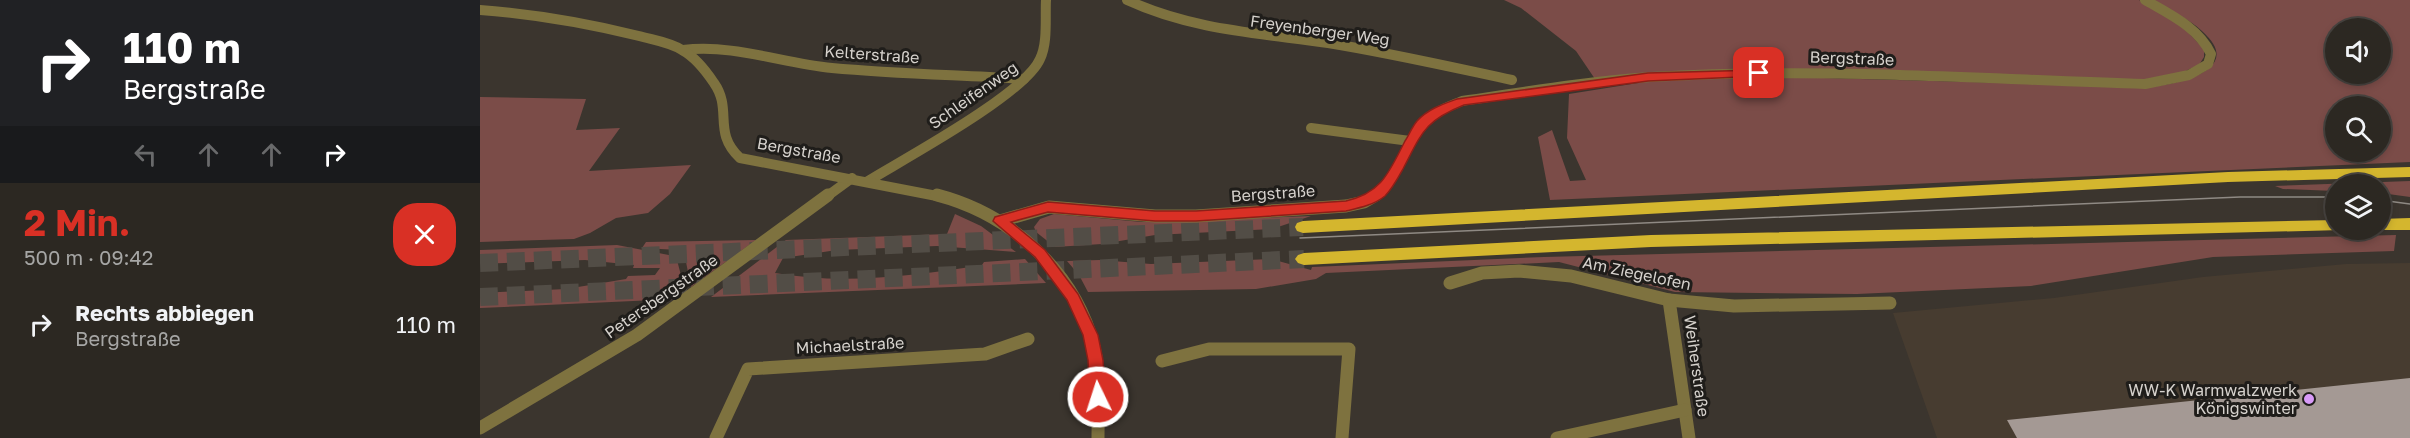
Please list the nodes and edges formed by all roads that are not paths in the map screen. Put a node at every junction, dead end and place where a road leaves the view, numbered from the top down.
1 (1046, 0) edge
2 (1127, 0) edge
3 (2145, 0) edge
4 (480, 10) edge
5 (683, 50) junction
6 (1024, 79) junction
7 (1512, 80) dead end
8 (1311, 128) dead end
9 (1410, 141) junction
10 (2402, 172) edge
11 (852, 178) junction
12 (868, 181) junction
13 (1000, 221) junction
14 (2410, 224) edge
15 (2391, 225) edge
16 (2325, 226) edge
17 (1303, 227) tunnel mouth
18 (1304, 259) tunnel mouth
19 (1450, 283) dead end
20 (1669, 300) junction
21 (1890, 303) dead end
22 (1028, 339) dead end
23 (1162, 361) dead end
24 (1685, 410) junction
25 (504, 414) junction
26 (480, 415) edge
27 (480, 428) edge
28 (716, 438) edge
29 (1098, 438) edge
30 (1342, 438) edge
31 (1557, 438) edge
32 (1689, 438) edge

1 - 6 street, Schleifenweg
2 - 7 street, Freyenberger Weg
3 - 9 street, Bergstraße
4 - 5 street, Bergstraße
5 - 6 street, Kelterstraße
5 - 11 street, Bergstraße
6 - 12 street, Schleifenweg
8 - 9 street
9 - 13 street, Bergstraße
10 - 17 highway
11 - 12 street, Bergstraße
11 - 25 street, Petersbergstraße
12 - 13 street, Bergstraße
13 - 29 street, Bergstraße
14 - 15 highway
16 - 18 highway
19 - 20 street, Am Ziegelofen
20 - 21 street, Am Ziegelofen
20 - 24 street, Weiherstraße
22 - 28 street, Michaelstraße
23 - 30 street
24 - 31 street
24 - 32 street, Weiherstraße
25 - 26 street
25 - 27 street, Petersbergstraße

